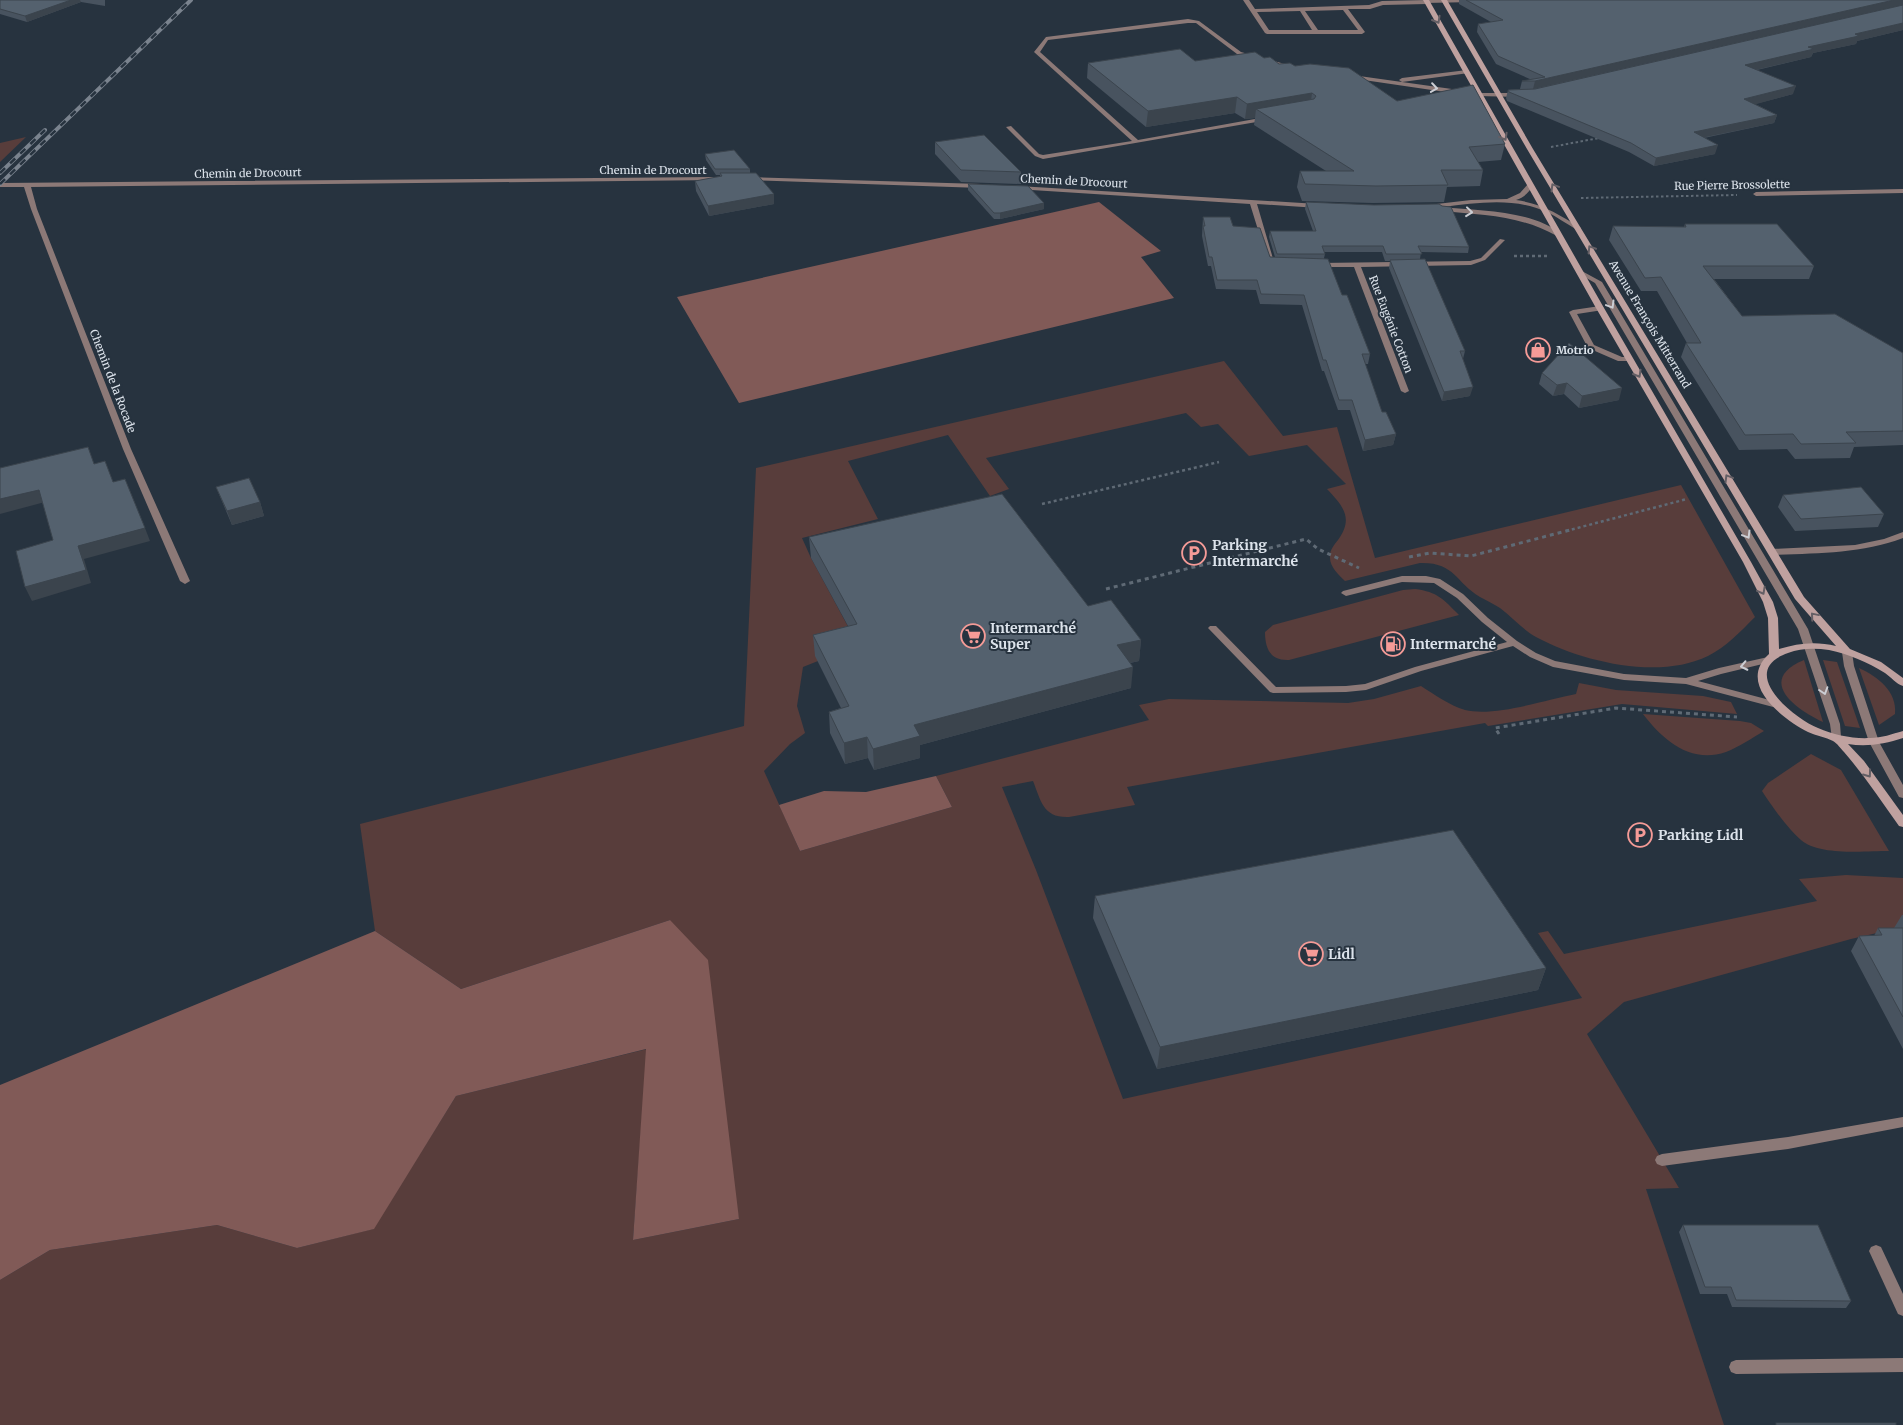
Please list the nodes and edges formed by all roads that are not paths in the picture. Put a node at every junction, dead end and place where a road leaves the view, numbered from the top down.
1 (1246, 0) edge
2 (1474, 0) edge
3 (1426, 1) edge
4 (1444, 1) edge
5 (1381, 2) edge
6 (1344, 8) junction
7 (1301, 9) junction
8 (1253, 11) junction
9 (1316, 32) junction
10 (1302, 69) edge
11 (1467, 72) junction
12 (1350, 77) edge
13 (1388, 82) junction
14 (1462, 92) edge
15 (1471, 93) edge
16 (1526, 94) edge
17 (1480, 95) junction
18 (1500, 95) junction
19 (1271, 118) edge
20 (1009, 127) dead end
21 (1137, 142) junction
22 (724, 179) edge
23 (743, 179) edge
24 (1530, 184) junction
25 (0, 185) edge
26 (27, 185) junction
27 (988, 186) edge
28 (1008, 187) edge
29 (1903, 191) edge
30 (1756, 194) road end
31 (1505, 201) junction
32 (1253, 203) junction
33 (1326, 206) edge
34 (1417, 207) edge
35 (1426, 207) junction
36 (1543, 208) junction
37 (1512, 216) junction
38 (1579, 229) junction
39 (1559, 235) junction
40 (1502, 240) dead end
41 (1282, 264) edge
42 (1310, 265) edge
43 (1357, 265) junction
44 (1578, 270) junction
45 (1600, 308) junction
46 (1629, 359) junction
47 (1405, 392) dead end
48 (1903, 535) edge
49 (1772, 552) junction
50 (185, 581) dead end
51 (1346, 593) dead end
52 (1214, 628) dead end
53 (1514, 644) junction
54 (1810, 646) junction
55 (1847, 652) junction
56 (1771, 658) junction
57 (1901, 679) edge
58 (1686, 681) junction
59 (1777, 705) junction
60 (1903, 736) edge
61 (1836, 737) junction
62 (1874, 742) junction
63 (1903, 794) edge
64 (1903, 823) edge
65 (1903, 1122) edge
66 (1662, 1160) dead end
67 (1876, 1251) dead end
68 (1903, 1310) edge
69 (1903, 1365) edge
70 (1736, 1367) dead end

1 - 8 street
2 - 4 street
3 - 4 street
3 - 5 street
3 -> 11 main road
4 - 18 main road, Avenue François Mitterrand
5 - 6 street
6 - 7 street
6 - 9 street
7 - 8 street
7 - 9 street
8 - 9 street
10 - 21 street
11 - 13 street
11 - 17 main road
12 - 13 street
13 -> 14 street
15 - 17 street
16 - 18 street
17 - 18 street
17 -> 24 main road
38 -> 18 main road, Avenue François Mitterrand
19 - 21 street
20 - 21 street
22 - 26 street, Chemin de Drocourt
23 - 27 street
24 - 31 street
24 - 36 main road
25 - 26 street, Chemin de Drocourt
26 - 50 street, Chemin de la Rocade
28 - 32 street, Chemin de Drocourt
29 - 30 street, Rue Pierre Brossolette
31 - 35 street
31 - 36 street
32 - 33 street, Chemin de Drocourt
32 - 41 street
34 - 35 street
35 -> 37 street
36 - 37 street
36 - 38 street
36 - 39 main road
37 - 39 street
49 -> 38 main road, Avenue François Mitterrand
39 - 44 main road
40 - 43 street
42 - 43 street
43 - 47 street, Rue Eugénie Cotton
44 - 45 main road
44 -> 54 street
45 - 46 main road
45 - 46 street
46 -> 56 main road
48 - 49 street
55 -> 49 main road, Avenue François Mitterrand
51 - 53 street
52 - 53 street
53 - 58 street
54 - 55 main road
54 - 56 main road
54 -> 61 street
55 - 57 main road
55 - 62 street
56 -> 58 street
56 - 59 main road
58 - 59 street
59 - 61 main road
60 - 62 main road
61 - 62 main road
61 -> 64 main road
62 - 63 street
65 - 66 street
67 - 68 street
69 - 70 street

